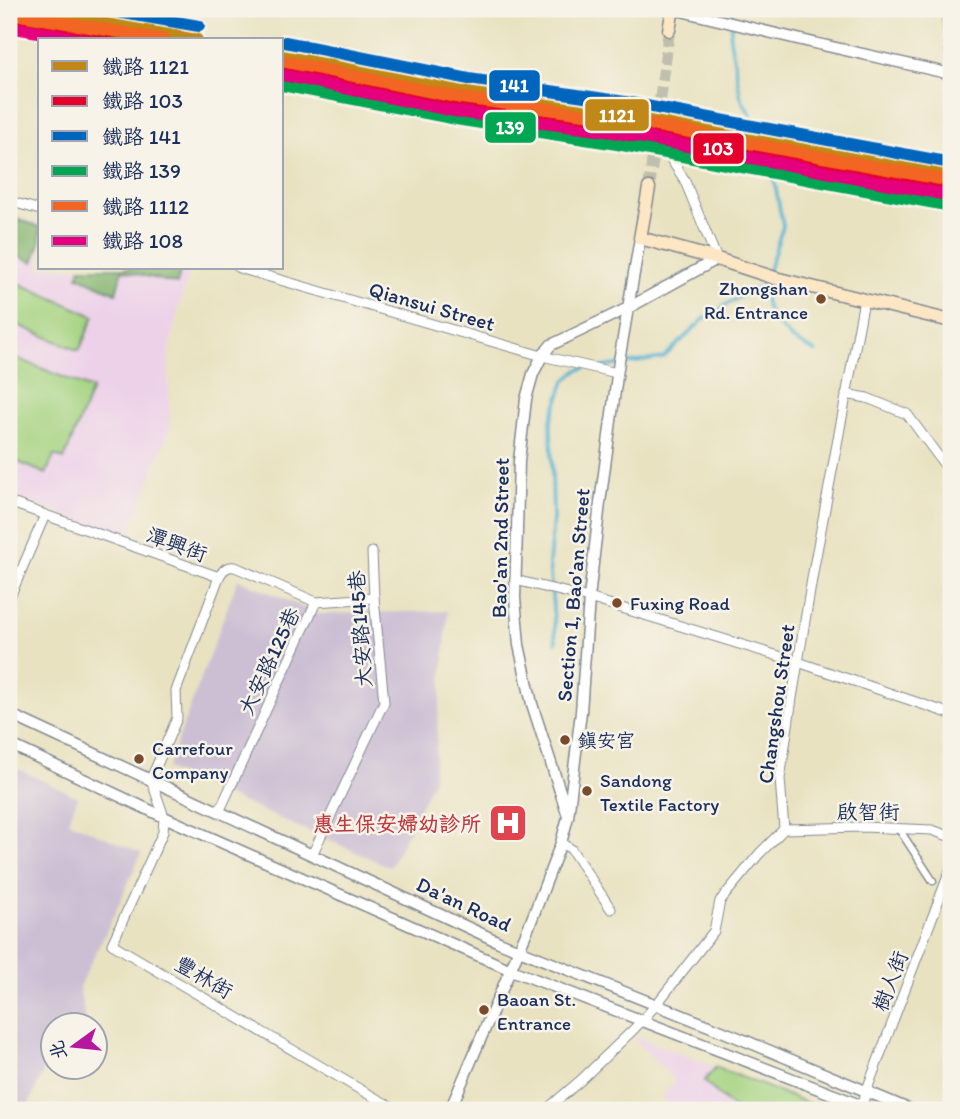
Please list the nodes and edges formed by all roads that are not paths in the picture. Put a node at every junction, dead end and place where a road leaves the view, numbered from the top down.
1 (673, 9) edge
2 (946, 9) edge
3 (669, 30) tunnel mouth
4 (951, 71) edge
5 (666, 152) dead end
6 (649, 188) tunnel mouth
7 (9, 201) edge
8 (38, 210) edge
9 (640, 238) junction
10 (717, 259) junction
11 (246, 270) edge
12 (864, 300) junction
13 (628, 308) junction
14 (951, 321) edge
15 (542, 356) junction
16 (618, 367) junction
17 (846, 394) junction
18 (951, 471) edge
19 (9, 502) edge
20 (45, 515) junction
21 (372, 552) dead end
22 (219, 577) junction
23 (515, 580) junction
24 (374, 598) junction
25 (589, 598) junction
26 (9, 599) edge
27 (316, 602) junction
28 (798, 662) junction
29 (9, 714) edge
30 (951, 714) edge
31 (9, 744) edge
32 (151, 779) junction
33 (219, 812) junction
34 (164, 817) junction
35 (568, 817) junction
36 (784, 829) junction
37 (899, 829) junction
38 (951, 836) edge
39 (561, 843) junction
40 (312, 855) junction
41 (951, 868) edge
42 (933, 881) dead end
43 (611, 909) dead end
44 (519, 950) junction
45 (511, 970) junction
46 (656, 1005) junction
47 (642, 1021) junction
48 (866, 1092) junction
49 (868, 1108) edge
50 (397, 1110) edge
51 (450, 1110) edge
52 (546, 1110) edge
53 (911, 1110) edge

1 - 3 main road
1 - 4 street
2 - 4 street
5 - 10 street
6 - 9 main road, Section 1, Bao'an Street
7 - 8 street
9 - 10 main road
9 - 13 street, Section 1, Bao'an Street
10 - 12 main road
10 - 13 street
11 - 15 street, Qiansui Street
12 - 14 main road
12 - 17 street, Changshou Street
13 - 15 street
13 - 16 street, Section 1, Bao'an Street
15 - 16 street, Qiansui Street
15 - 23 street, Bao'an 2nd Street
16 - 25 street, Section 1, Bao'an Street
17 - 18 street
17 - 28 street, Changshou Street
19 - 20 street, 潭興街
20 - 22 street, 潭興街
20 - 26 street
21 - 24 street, 大安路145巷
22 - 27 street, 潭興街
22 - 32 street
23 - 25 street
23 - 35 street, Bao'an 2nd Street
24 - 27 street, 潭興街
24 - 40 street, 大安路145巷
25 - 28 street
25 - 35 street, Section 1, Bao'an Street
27 - 33 street, 大安路125巷
28 - 30 street
28 - 36 street, Changshou Street
29 - 32 street, Da'an Road
31 - 34 street, Da'an Road
32 - 33 street, Da'an Road
32 - 34 street
33 - 40 street, Da'an Road
34 - 45 street, Da'an Road
34 - 50 street, 豐林街
35 - 39 street, Section 1, Bao'an Street
36 - 37 street, 啟智街
36 - 46 street
37 - 38 street, 啟智街
37 - 42 street
39 - 43 street
39 - 44 street, Section 1, Bao'an Street
40 - 44 street, Da'an Road
41 - 48 street, 樹人街
44 - 45 street, Section 1, Bao'an Street
44 - 46 street, Da'an Road
45 - 47 street, Da'an Road
45 - 51 street, Section 1, Bao'an Street
46 - 47 street
46 - 48 street, Da'an Road
47 - 49 street, Da'an Road
47 - 52 street
48 - 49 street, 樹人街
48 - 53 street, Da'an Road

